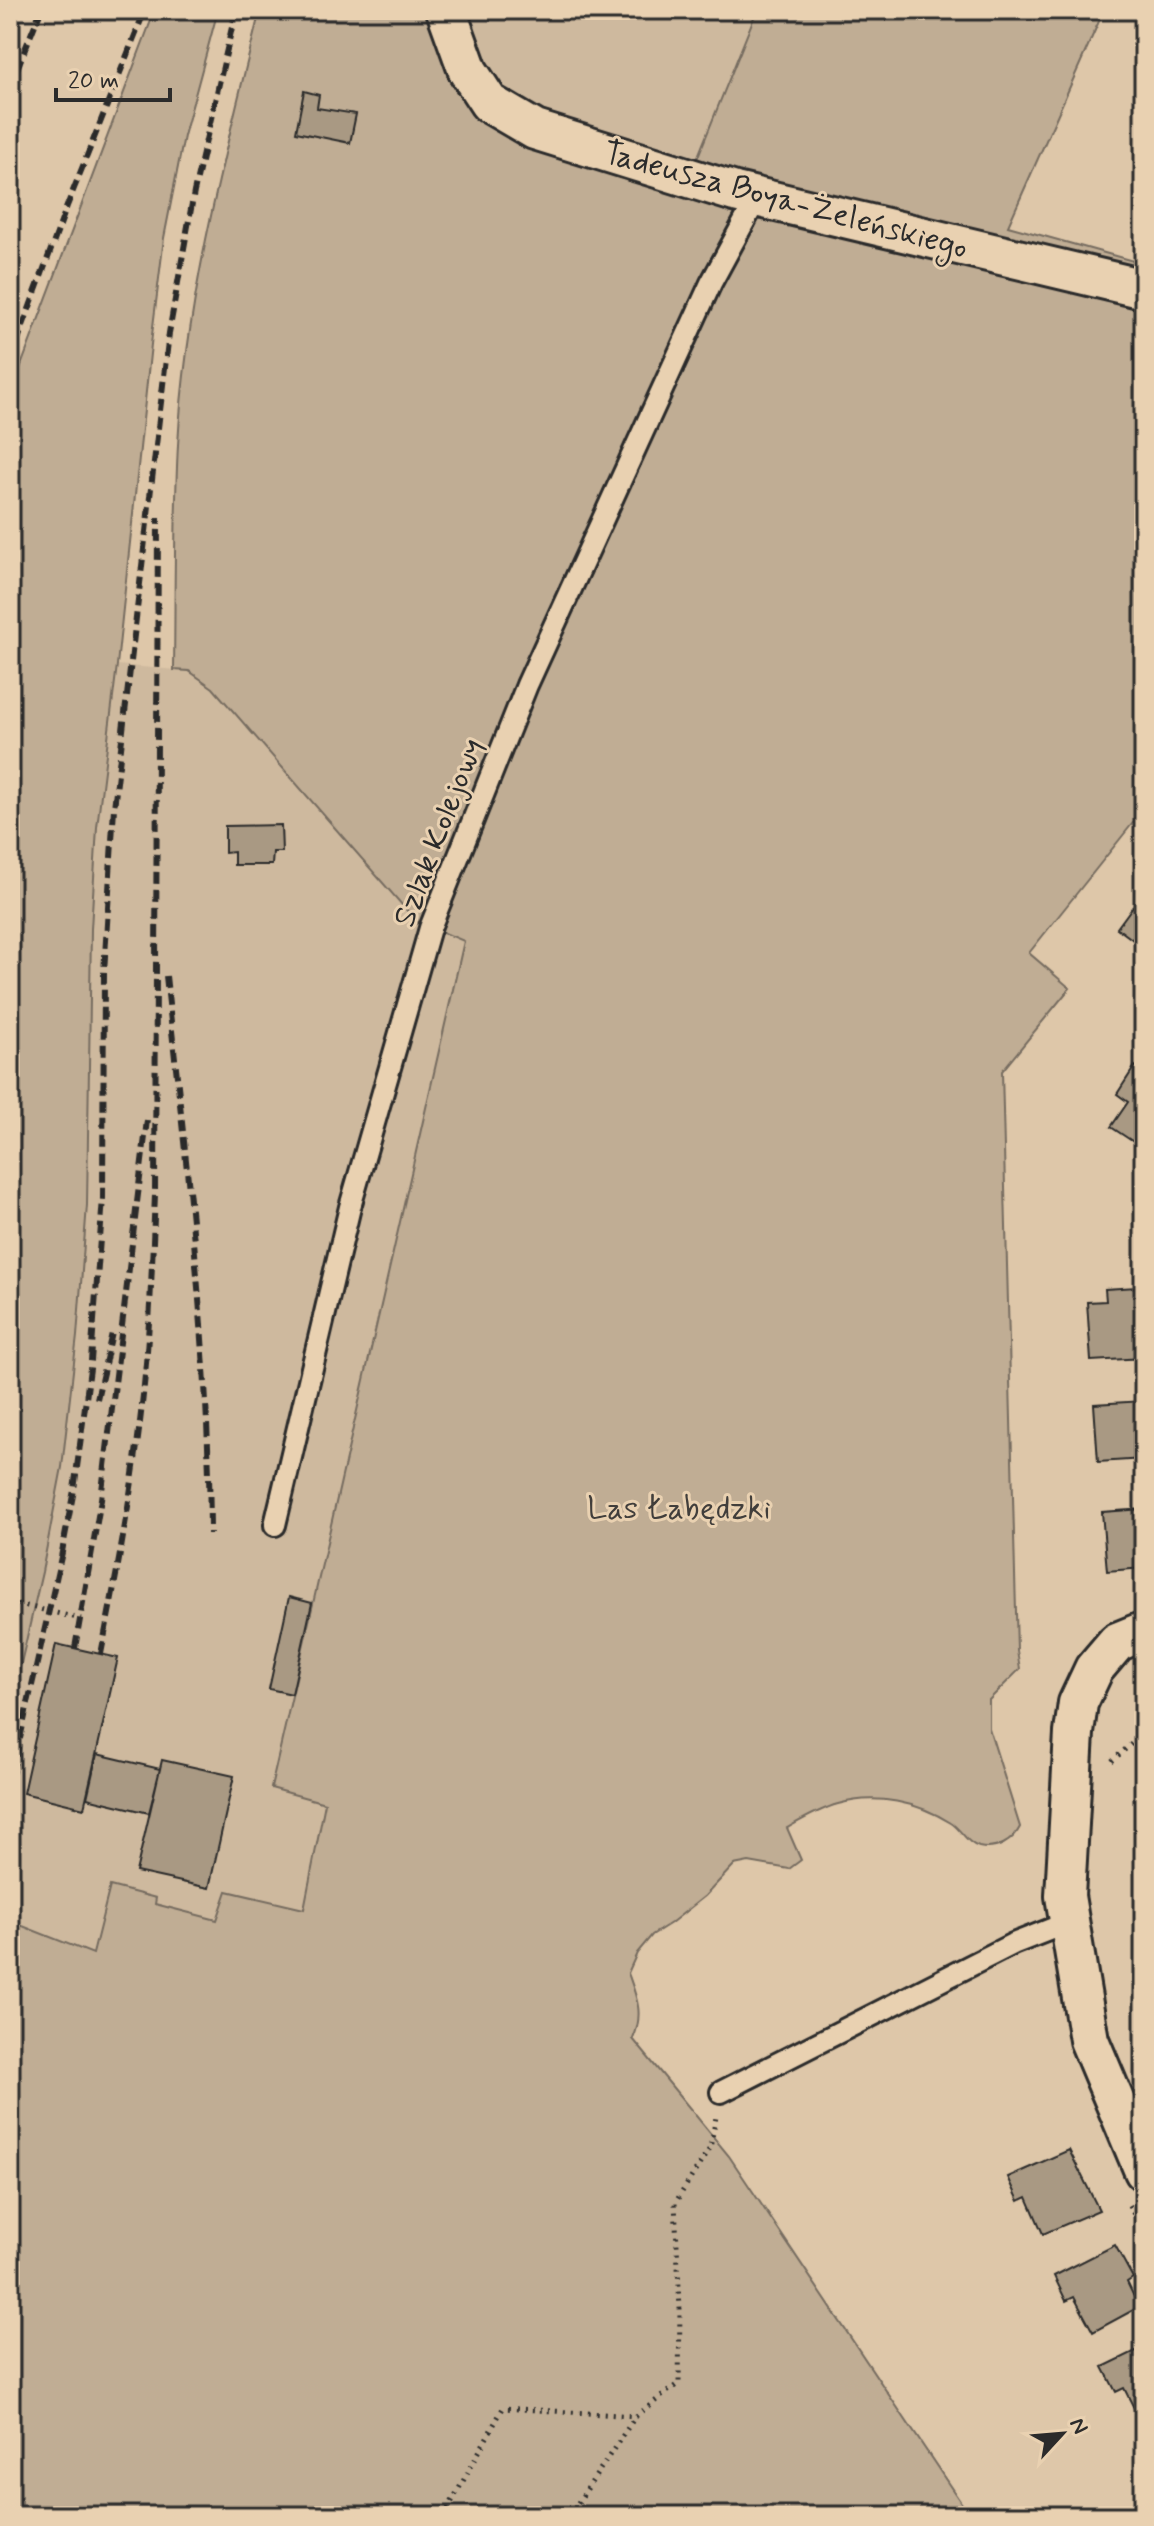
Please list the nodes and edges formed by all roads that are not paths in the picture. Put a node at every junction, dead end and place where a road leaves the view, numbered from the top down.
1 (446, 10) edge
2 (757, 198) junction
3 (1144, 289) edge
4 (275, 1525) dead end
5 (1144, 1631) edge
6 (1069, 1922) junction
7 (721, 2092) road end
8 (1144, 2171) edge

1 - 2 street, Tadeusza Boya-Żeleńskiego
2 - 3 street, Tadeusza Boya-Żeleńskiego
2 - 4 lane, Szlak Kolejowy
5 - 6 street
6 - 7 lane
6 - 8 street

